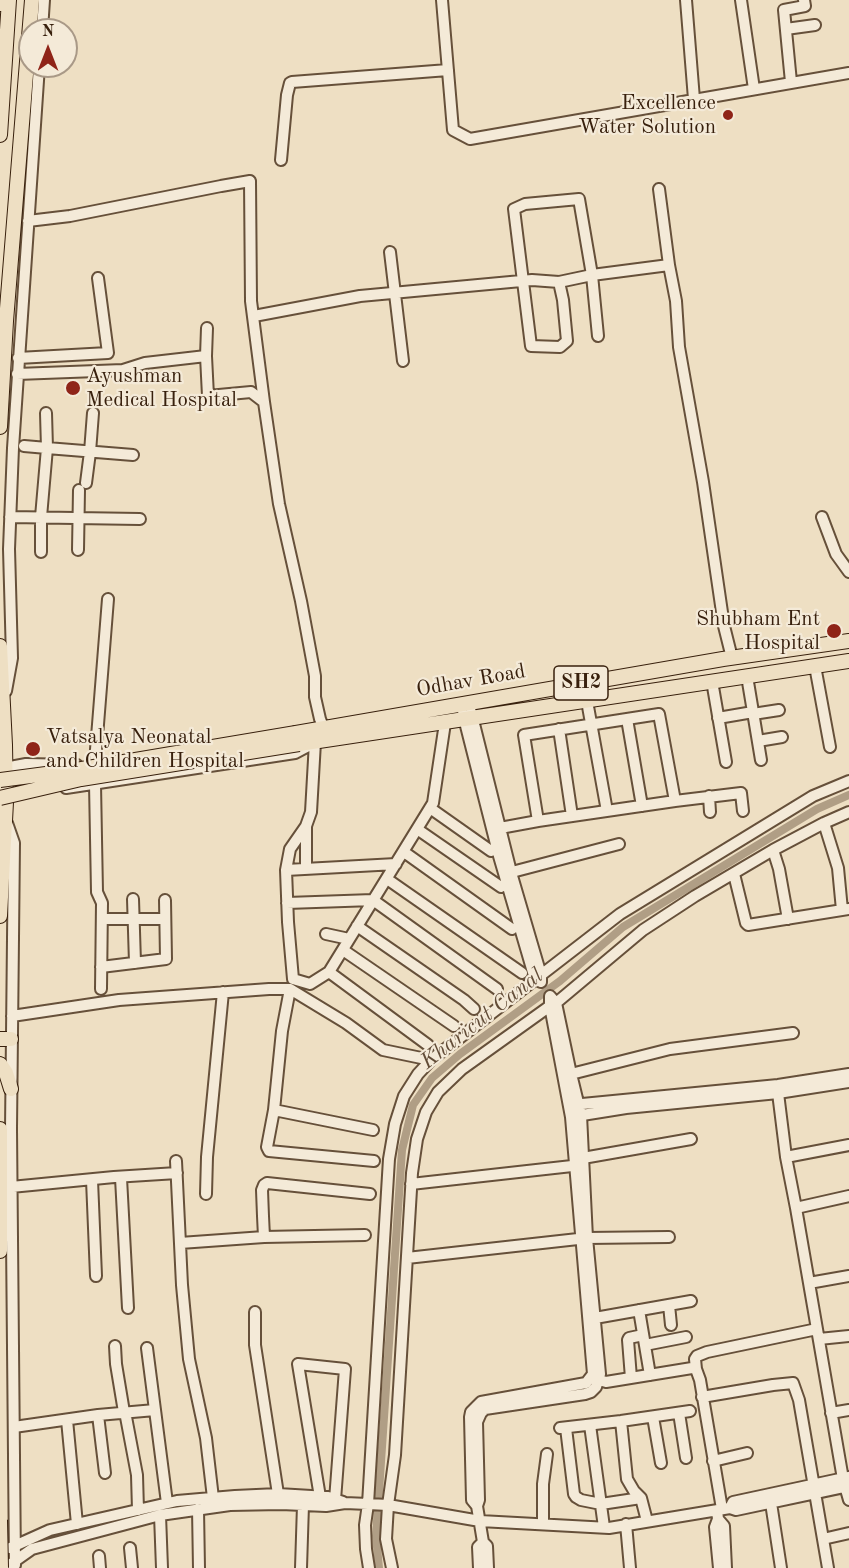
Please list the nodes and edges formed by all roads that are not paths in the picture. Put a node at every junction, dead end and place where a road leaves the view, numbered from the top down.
1 (9, 0) edge
2 (32, 0) edge
3 (44, 0) edge
4 (442, 0) edge
5 (686, 0) edge
6 (741, 0) edge
7 (804, 0) edge
8 (0, 4) edge
9 (43, 18) edge
10 (815, 25) dead end
11 (786, 29) junction
12 (448, 70) junction
13 (849, 73) edge
14 (38, 78) edge
15 (790, 82) junction
16 (754, 89) junction
17 (694, 99) junction
18 (0, 135) edge
19 (281, 160) dead end
20 (659, 189) dead end
21 (28, 221) junction
22 (390, 252) dead end
23 (669, 265) junction
24 (592, 275) junction
25 (98, 278) dead end
26 (523, 281) junction
27 (559, 282) junction
28 (395, 292) junction
29 (254, 316) junction
30 (207, 328) dead end
31 (598, 336) dead end
32 (5, 340) junction
33 (20, 341) junction
34 (206, 356) junction
35 (18, 358) junction
36 (402, 361) dead end
37 (17, 374) junction
38 (264, 402) junction
39 (46, 413) dead end
40 (93, 413) dead end
41 (0, 427) edge
42 (24, 446) dead end
43 (47, 448) junction
44 (90, 452) junction
45 (133, 455) dead end
46 (822, 516) dead end
47 (10, 517) junction
48 (41, 517) junction
49 (79, 518) junction
50 (140, 519) dead end
51 (78, 550) dead end
52 (41, 552) dead end
53 (849, 572) edge
54 (108, 599) dead end
55 (849, 641) edge
56 (0, 646) edge
57 (732, 658) junction
58 (849, 661) edge
59 (815, 666) junction
60 (0, 668) edge
61 (747, 676) junction
62 (712, 681) junction
63 (587, 701) junction
64 (465, 703) junction
65 (3, 710) junction
66 (780, 710) dead end
67 (753, 713) junction
68 (718, 718) junction
69 (468, 719) junction
70 (627, 719) junction
71 (445, 723) junction
72 (591, 725) junction
73 (559, 729) junction
74 (318, 734) junction
75 (782, 737) dead end
76 (298, 738) junction
77 (758, 741) junction
78 (830, 747) dead end
79 (761, 760) dead end
80 (95, 762) junction
81 (726, 762) dead end
82 (3, 774) edge
83 (849, 781) edge
84 (95, 784) junction
85 (709, 796) junction
86 (3, 800) edge
87 (675, 801) junction
88 (642, 806) junction
89 (430, 808) junction
90 (743, 811) dead end
91 (607, 812) junction
92 (710, 812) dead end
93 (849, 812) edge
94 (572, 816) junction
95 (5, 817) junction
96 (538, 821) junction
97 (824, 823) junction
98 (306, 826) junction
99 (500, 828) junction
100 (417, 829) junction
101 (619, 844) dead end
102 (773, 850) junction
103 (491, 851) dead end
104 (404, 852) junction
105 (396, 864) junction
106 (306, 869) junction
107 (286, 870) junction
108 (512, 872) junction
109 (734, 874) junction
110 (387, 879) junction
111 (501, 887) dead end
112 (133, 899) dead end
113 (165, 900) dead end
114 (373, 900) junction
115 (287, 903) junction
116 (845, 909) edge
117 (0, 916) edge
118 (102, 919) junction
119 (134, 919) junction
120 (165, 919) junction
121 (788, 919) junction
122 (357, 926) junction
123 (512, 929) dead end
124 (326, 934) dead end
125 (350, 939) junction
126 (343, 950) junction
127 (135, 963) junction
128 (101, 967) junction
129 (329, 972) junction
130 (522, 973) dead end
131 (540, 980) junction
132 (101, 989) dead end
133 (290, 989) junction
134 (498, 989) dead end
135 (223, 992) junction
136 (551, 1000) junction
137 (474, 1009) dead end
138 (12, 1016) junction
139 (454, 1026) dead end
140 (793, 1033) dead end
141 (6, 1039) edge
142 (428, 1044) dead end
143 (431, 1060) junction
144 (0, 1064) edge
145 (570, 1074) junction
146 (849, 1074) edge
147 (849, 1082) edge
148 (11, 1089) junction
149 (778, 1093) junction
150 (274, 1110) junction
151 (575, 1110) junction
152 (0, 1129) edge
153 (373, 1131) dead end
154 (691, 1139) dead end
155 (849, 1145) edge
156 (786, 1157) junction
157 (176, 1161) dead end
158 (374, 1161) dead end
159 (580, 1162) junction
160 (177, 1173) junction
161 (121, 1178) junction
162 (92, 1180) junction
163 (411, 1184) junction
164 (11, 1187) junction
165 (206, 1194) dead end
166 (370, 1194) dead end
167 (849, 1196) edge
168 (796, 1208) junction
169 (365, 1235) dead end
170 (264, 1237) junction
171 (669, 1237) dead end
172 (584, 1238) junction
173 (180, 1243) junction
174 (0, 1251) edge
175 (407, 1258) junction
176 (96, 1276) dead end
177 (849, 1276) edge
178 (809, 1283) junction
179 (691, 1301) dead end
180 (669, 1305) junction
181 (128, 1308) dead end
182 (639, 1310) junction
183 (255, 1312) dead end
184 (595, 1318) junction
185 (671, 1325) dead end
186 (818, 1334) junction
187 (849, 1336) edge
188 (687, 1337) dead end
189 (644, 1340) junction
190 (115, 1346) dead end
191 (147, 1348) dead end
192 (696, 1369) junction
193 (650, 1375) junction
194 (596, 1377) junction
195 (631, 1378) junction
196 (702, 1397) junction
197 (155, 1410) junction
198 (849, 1410) edge
199 (124, 1412) junction
200 (831, 1413) junction
201 (98, 1415) junction
202 (653, 1417) junction
203 (67, 1420) junction
204 (621, 1421) junction
205 (590, 1425) junction
206 (14, 1427) junction
207 (747, 1453) dead end
208 (547, 1454) dead end
209 (686, 1458) dead end
210 (713, 1461) junction
211 (661, 1463) dead end
212 (105, 1473) dead end
213 (846, 1482) edge
214 (815, 1489) junction
215 (278, 1494) junction
216 (320, 1497) junction
217 (213, 1498) junction
218 (641, 1498) junction
219 (849, 1500) edge
220 (340, 1501) junction
221 (167, 1503) junction
222 (771, 1503) junction
223 (368, 1504) junction
224 (601, 1504) junction
225 (303, 1505) junction
226 (388, 1506) junction
227 (198, 1509) junction
228 (138, 1510) junction
229 (722, 1511) junction
230 (160, 1515) junction
231 (0, 1520) edge
232 (480, 1521) junction
233 (647, 1521) junction
234 (77, 1524) junction
235 (543, 1524) junction
236 (626, 1524) junction
237 (604, 1527) junction
238 (849, 1533) edge
239 (824, 1539) junction
240 (483, 1542) junction
241 (15, 1545) junction
242 (130, 1548) dead end
243 (0, 1555) edge
244 (99, 1556) dead end
245 (9, 1566) edge
246 (100, 1568) edge
247 (132, 1568) edge
248 (162, 1568) edge
249 (199, 1568) edge
250 (301, 1568) edge
251 (369, 1568) edge
252 (392, 1568) edge
253 (479, 1568) edge
254 (488, 1568) edge
255 (630, 1568) edge
256 (719, 1568) edge
257 (726, 1568) edge
258 (781, 1568) edge
259 (828, 1568) edge

1 - 8 main road
1 - 18 main road
2 - 32 main road
3 - 9 street
4 - 12 street
5 - 17 street
6 - 16 street
7 - 11 street
10 - 11 street
11 - 15 street
12 - 17 street
12 - 19 street
13 - 15 street
14 - 21 street
15 - 16 street
16 - 17 street
20 - 23 street
21 - 29 street
21 - 33 street
22 - 28 street
23 - 24 street
23 - 57 street
24 - 26 street
24 - 27 street
24 - 31 street
25 - 35 street
26 - 27 street
26 - 27 street
26 - 28 street
28 - 29 street
28 - 36 street
29 - 38 street
30 - 34 street
32 - 33 street
32 - 41 main road
33 - 35 street
34 - 37 street
34 - 38 street
35 - 37 street
37 - 47 street
38 - 74 street
39 - 43 street
40 - 44 street
42 - 43 street
43 - 44 street
43 - 48 street
44 - 45 street
44 - 49 street
46 - 53 street
47 - 48 street
47 - 65 street
48 - 49 street
48 - 52 street
49 - 50 street
49 - 51 street
54 - 80 street
55 - 57 main road, Odhav Road / SH2
56 - 60 main road
57 - 64 main road, Odhav Road / SH2
58 - 59 main road, Odhav Road / SH2
59 - 61 main road, Odhav Road / SH2
59 - 78 street
60 - 65 main road
61 - 62 main road, Odhav Road / SH2
61 - 67 street
62 - 63 main road, Odhav Road / SH2
62 - 68 street
63 - 69 main road, Odhav Road / SH2
63 - 72 street
64 - 69 street
64 - 74 main road, Odhav Road / SH2
65 - 82 main road
66 - 67 street
67 - 68 street
67 - 77 street
68 - 81 street
69 - 71 main road, Odhav Road / SH2
69 - 99 street
69 - 131 street
70 - 72 street
70 - 87 street
70 - 88 street
71 - 74 main road, Odhav Road / SH2
71 - 89 street
72 - 73 street
72 - 91 street
73 - 94 street
73 - 96 street
74 - 76 main road, SH2
74 - 80 street
74 - 84 street
74 - 98 street
75 - 77 street
76 - 82 main road, SH2, bridge
76 - 86 main road, SH2, bridge
77 - 79 street
80 - 82 street
82 - 86 main road
83 - 131 street
84 - 86 street
84 - 118 street
85 - 87 street
85 - 90 street
85 - 92 street
86 - 95 main road
87 - 88 street
88 - 91 street
89 - 100 street
89 - 103 street
91 - 94 street
93 - 97 street
94 - 96 street
95 - 117 main road
95 - 138 street
96 - 99 street
97 - 102 street
97 - 116 street
98 - 106 street
98 - 107 street
99 - 108 street
100 - 104 street
100 - 111 street
101 - 108 street
102 - 109 street
102 - 121 street
104 - 105 street
104 - 123 street
105 - 106 street
105 - 110 street
106 - 107 street
107 - 115 street
108 - 131 street
109 - 121 street
109 - 136 street
110 - 114 street
110 - 130 street
112 - 119 street
113 - 120 street
114 - 115 street
114 - 122 street
114 - 134 street
115 - 129 street
116 - 121 street
118 - 119 street
118 - 128 street
119 - 120 street
119 - 127 street
120 - 127 street
122 - 125 street
122 - 137 street
124 - 125 street
125 - 126 street
126 - 129 street
126 - 139 street
127 - 128 street
128 - 132 street
129 - 142 street
131 - 136 street
131 - 143 street
133 - 135 street
133 - 143 street
133 - 150 street
135 - 138 street
135 - 165 street
136 - 145 street
136 - 151 street
136 - 163 street
138 - 141 street
140 - 145 street
141 - 148 street
143 - 223 street
144 - 148 main road
145 - 151 street
146 - 151 street
147 - 149 street
148 - 164 street
149 - 151 street
149 - 156 street
150 - 153 street
150 - 158 street
151 - 159 street
152 - 174 main road
154 - 159 street
155 - 156 street
156 - 168 street
157 - 160 street
159 - 163 street
159 - 172 street
160 - 161 street
160 - 173 street
161 - 162 street
161 - 181 street
162 - 164 street
162 - 176 street
163 - 175 street
164 - 206 street
166 - 170 street
167 - 168 street
168 - 178 street
169 - 170 street
170 - 173 street
171 - 172 street
172 - 175 street
172 - 184 street
172 - 194 street
173 - 217 street
175 - 226 street
177 - 178 street
178 - 186 street
179 - 180 street
180 - 182 street
180 - 185 street
182 - 184 street
182 - 189 street
183 - 215 street
184 - 194 street
186 - 187 street
186 - 192 street
186 - 200 street
188 - 189 street
189 - 193 street
189 - 195 street
190 - 199 street
191 - 197 street
192 - 193 street
192 - 196 street
193 - 195 street
194 - 195 street
194 - 232 street
196 - 210 street
196 - 214 street
197 - 199 street
197 - 221 street
198 - 200 street
199 - 201 street
199 - 228 street
200 - 213 street
201 - 203 street
201 - 212 street
202 - 204 street
202 - 209 street
202 - 211 street
203 - 206 street
203 - 234 street
204 - 205 street
204 - 218 street
205 - 224 street
205 - 224 street
206 - 241 street
207 - 210 street
208 - 235 street
210 - 229 street
213 - 214 street
213 - 219 street
214 - 222 street
214 - 229 street
214 - 239 street
215 - 216 street
215 - 217 street
216 - 220 street
216 - 220 street
217 - 221 street
218 - 224 street
218 - 233 street
220 - 223 street
220 - 225 street
221 - 228 street
222 - 229 street
222 - 258 street
223 - 226 street
223 - 251 street
224 - 237 street
225 - 227 street
225 - 250 street
226 - 232 street
226 - 252 street
227 - 230 street
227 - 249 street
228 - 234 street
229 - 233 street
229 - 256 street
229 - 257 street
230 - 245 street
230 - 248 street
231 - 245 main road, bridge
232 - 235 street
232 - 240 street
233 - 236 street
234 - 241 street
235 - 237 street
236 - 237 street
236 - 255 street
238 - 239 street
239 - 259 street
240 - 253 street
240 - 254 street
241 - 243 street
241 - 245 street
242 - 247 street
244 - 246 street

